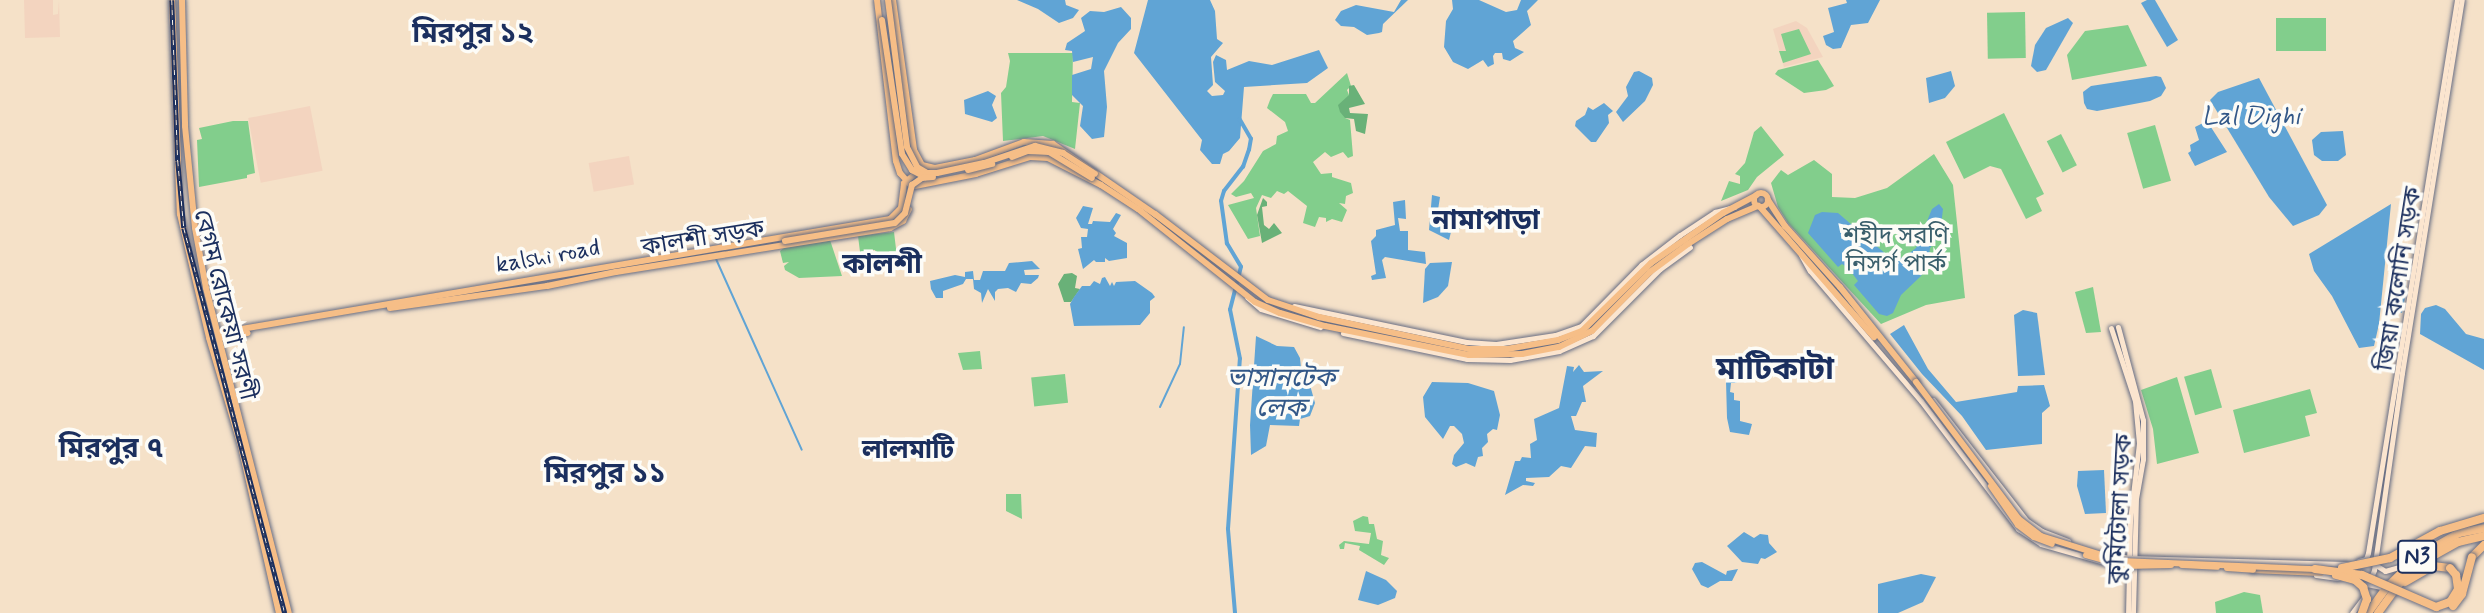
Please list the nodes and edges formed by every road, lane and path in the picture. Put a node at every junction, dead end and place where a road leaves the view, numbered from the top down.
1 (172, 0) edge
2 (182, 0) edge
3 (890, 0) edge
4 (2460, 1) edge
5 (877, 4) edge
6 (2452, 45) junction
7 (998, 153) junction
8 (911, 159) junction
9 (1002, 167) junction
10 (930, 168) junction
11 (920, 171) junction
12 (1093, 176) junction
13 (906, 180) junction
14 (926, 181) junction
15 (1104, 183) junction
16 (915, 186) junction
17 (1758, 195) junction
18 (1768, 200) junction
19 (1759, 207) junction
20 (195, 228) junction
21 (183, 230) junction
22 (1690, 247) dead end
23 (731, 254) junction
24 (1801, 255) junction
25 (1223, 274) junction
26 (1247, 297) junction
27 (2115, 328) dead end
28 (1874, 331) junction
29 (218, 336) junction
30 (1914, 382) junction
31 (2484, 518) edge
32 (2484, 527) edge
33 (2484, 536) edge
34 (2484, 545) edge
35 (2367, 556) junction
36 (2131, 558) junction
37 (2411, 562) junction
38 (2374, 564) junction
39 (2131, 569) junction
40 (2315, 569) junction
41 (2336, 575) junction
42 (2366, 585) junction
43 (2398, 586) junction
44 (2386, 588) junction
45 (2373, 603) junction
46 (279, 613) edge
47 (289, 613) edge
48 (2131, 613) edge
49 (2352, 613) edge
50 (2360, 613) edge
51 (2368, 613) edge
52 (2378, 613) edge

1 - 21 main road, বেগম রোকেয়া সরণী
2 - 20 main road, বেগম রোকেয়া সরণী
3 - 8 main road, bridge
3 - 8 main road, bridge
3 - 10 main road
3 - 14 main road, bridge
4 - 6 main road, জিয়া কলোনি সড়ক
5 - 13 main road
5 - 14 main road, bridge
6 - 35 main road, জিয়া কলোনি সড়ক
6 - 38 main road, জিয়া কলোনি সড়ক
7 - 9 main road
7 - 10 main road
7 - 15 main road
8 - 12 main road, bridge
9 - 14 main road
9 - 15 main road
10 - 11 main road
11 - 13 main road
11 - 14 main road
12 - 14 main road, bridge
12 - 15 main road
13 - 16 main road
13 - 29 main road, kalshi road
14 - 16 main road
14 - 23 main road, bridge
15 - 25 main road
16 - 23 main road, কালশী সড়ক
17 - 18 main road
17 - 19 main road
17 - 25 main road
18 - 19 main road
18 - 28 main road
19 - 24 main road
19 - 26 main road
20 - 21 main road
20 - 29 main road, বেগম রোকেয়া সরণী
21 - 46 main road, বেগম রোকেয়া সরণী
22 - 26 main road
23 - 29 main road, কালশী সড়ক
24 - 30 main road
24 - 39 main road
25 - 26 main road
27 - 36 main road, কুর্মিটোলা সড়ক
28 - 30 main road
28 - 36 main road
29 - 47 main road, বেগম রোকেয়া সরণী
30 - 40 main road, bridge
30 - 41 main road, bridge
31 - 40 highway, bridge
32 - 37 highway, N3
33 - 43 highway, N3
34 - 41 highway, bridge
35 - 36 main road
35 - 42 main road, জিয়া কলোনি সড়ক
36 - 39 main road, কুর্মিটোলা সড়ক
37 - 38 main road
37 - 44 highway, N3
38 - 42 main road, জিয়া কলোনি সড়ক
39 - 42 main road
39 - 48 main road, কুর্মিটোলা সড়ক
40 - 43 highway, bridge
41 - 50 highway, bridge
42 - 44 main road
42 - 49 main road, জিয়া কলোনি সড়ক
43 - 52 highway, N3
44 - 45 highway, N3
45 - 50 highway
45 - 51 highway, N3

